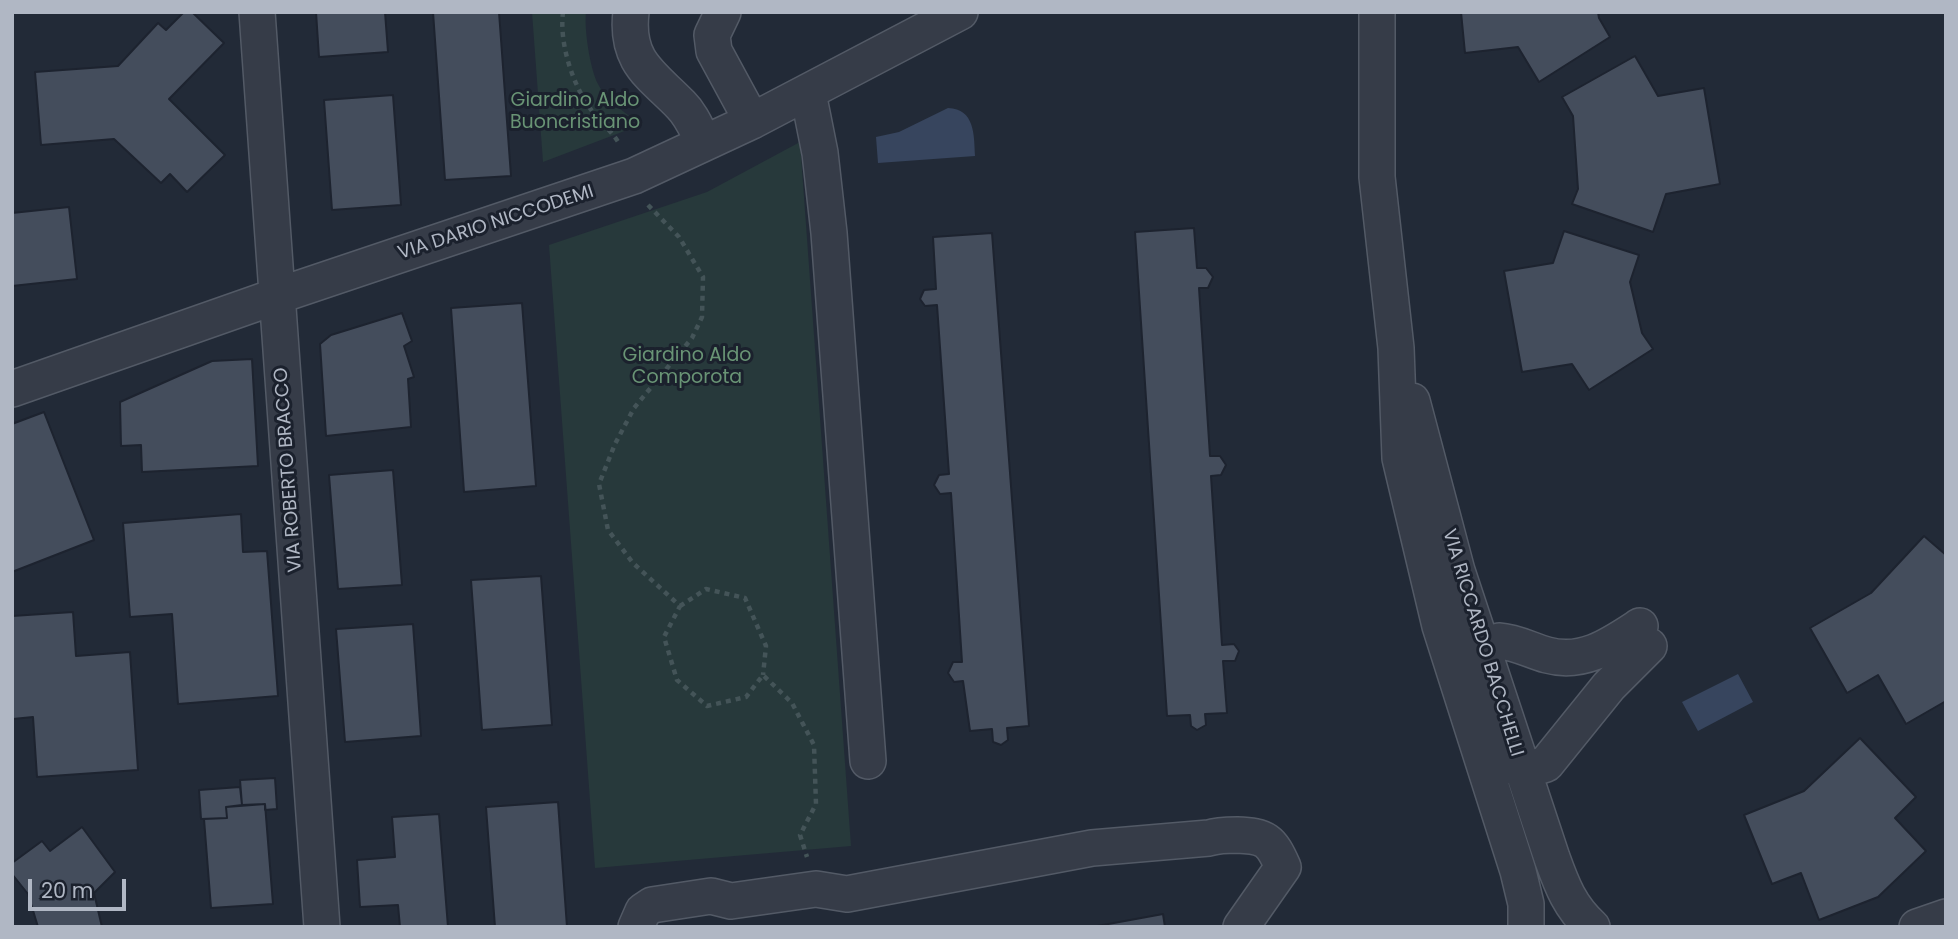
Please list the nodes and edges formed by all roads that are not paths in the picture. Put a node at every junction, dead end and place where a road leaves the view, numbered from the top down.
1 (257, 12) edge
2 (631, 12) edge
3 (723, 12) edge
4 (960, 12) edge
5 (1377, 12) edge
6 (808, 93) junction
7 (752, 121) junction
8 (704, 144) junction
9 (277, 296) junction
10 (1396, 348) junction
11 (12, 389) edge
12 (1483, 653) junction
13 (1456, 682) junction
14 (1482, 760) junction
15 (868, 761) dead end
16 (1521, 769) junction
17 (1946, 917) edge
18 (322, 927) edge
19 (636, 927) edge
20 (1241, 927) edge
21 (1526, 927) edge
22 (1592, 927) edge
23 (1917, 927) edge

1 - 9 street, VIA ROBERTO BRACCO
2 - 8 street
3 - 7 street
4 - 6 street, VIA DARIO NICCODEMI
5 - 10 street, VIA RICCARDO BACCHELLI
6 - 7 street, VIA DARIO NICCODEMI
6 - 15 street
7 - 8 street, VIA DARIO NICCODEMI
8 - 9 street, VIA DARIO NICCODEMI
9 - 11 street, VIA DARIO NICCODEMI
9 - 18 street, VIA ROBERTO BRACCO
10 - 12 street, VIA RICCARDO BACCHELLI
10 - 13 street, VIA RICCARDO BACCHELLI
12 - 13 street
12 - 16 street, VIA RICCARDO BACCHELLI
12 - 16 street
13 - 14 street, VIA RICCARDO BACCHELLI
14 - 16 street
14 - 21 street, VIA RICCARDO BACCHELLI
16 - 22 street, VIA RICCARDO BACCHELLI
17 - 23 street
19 - 20 street

